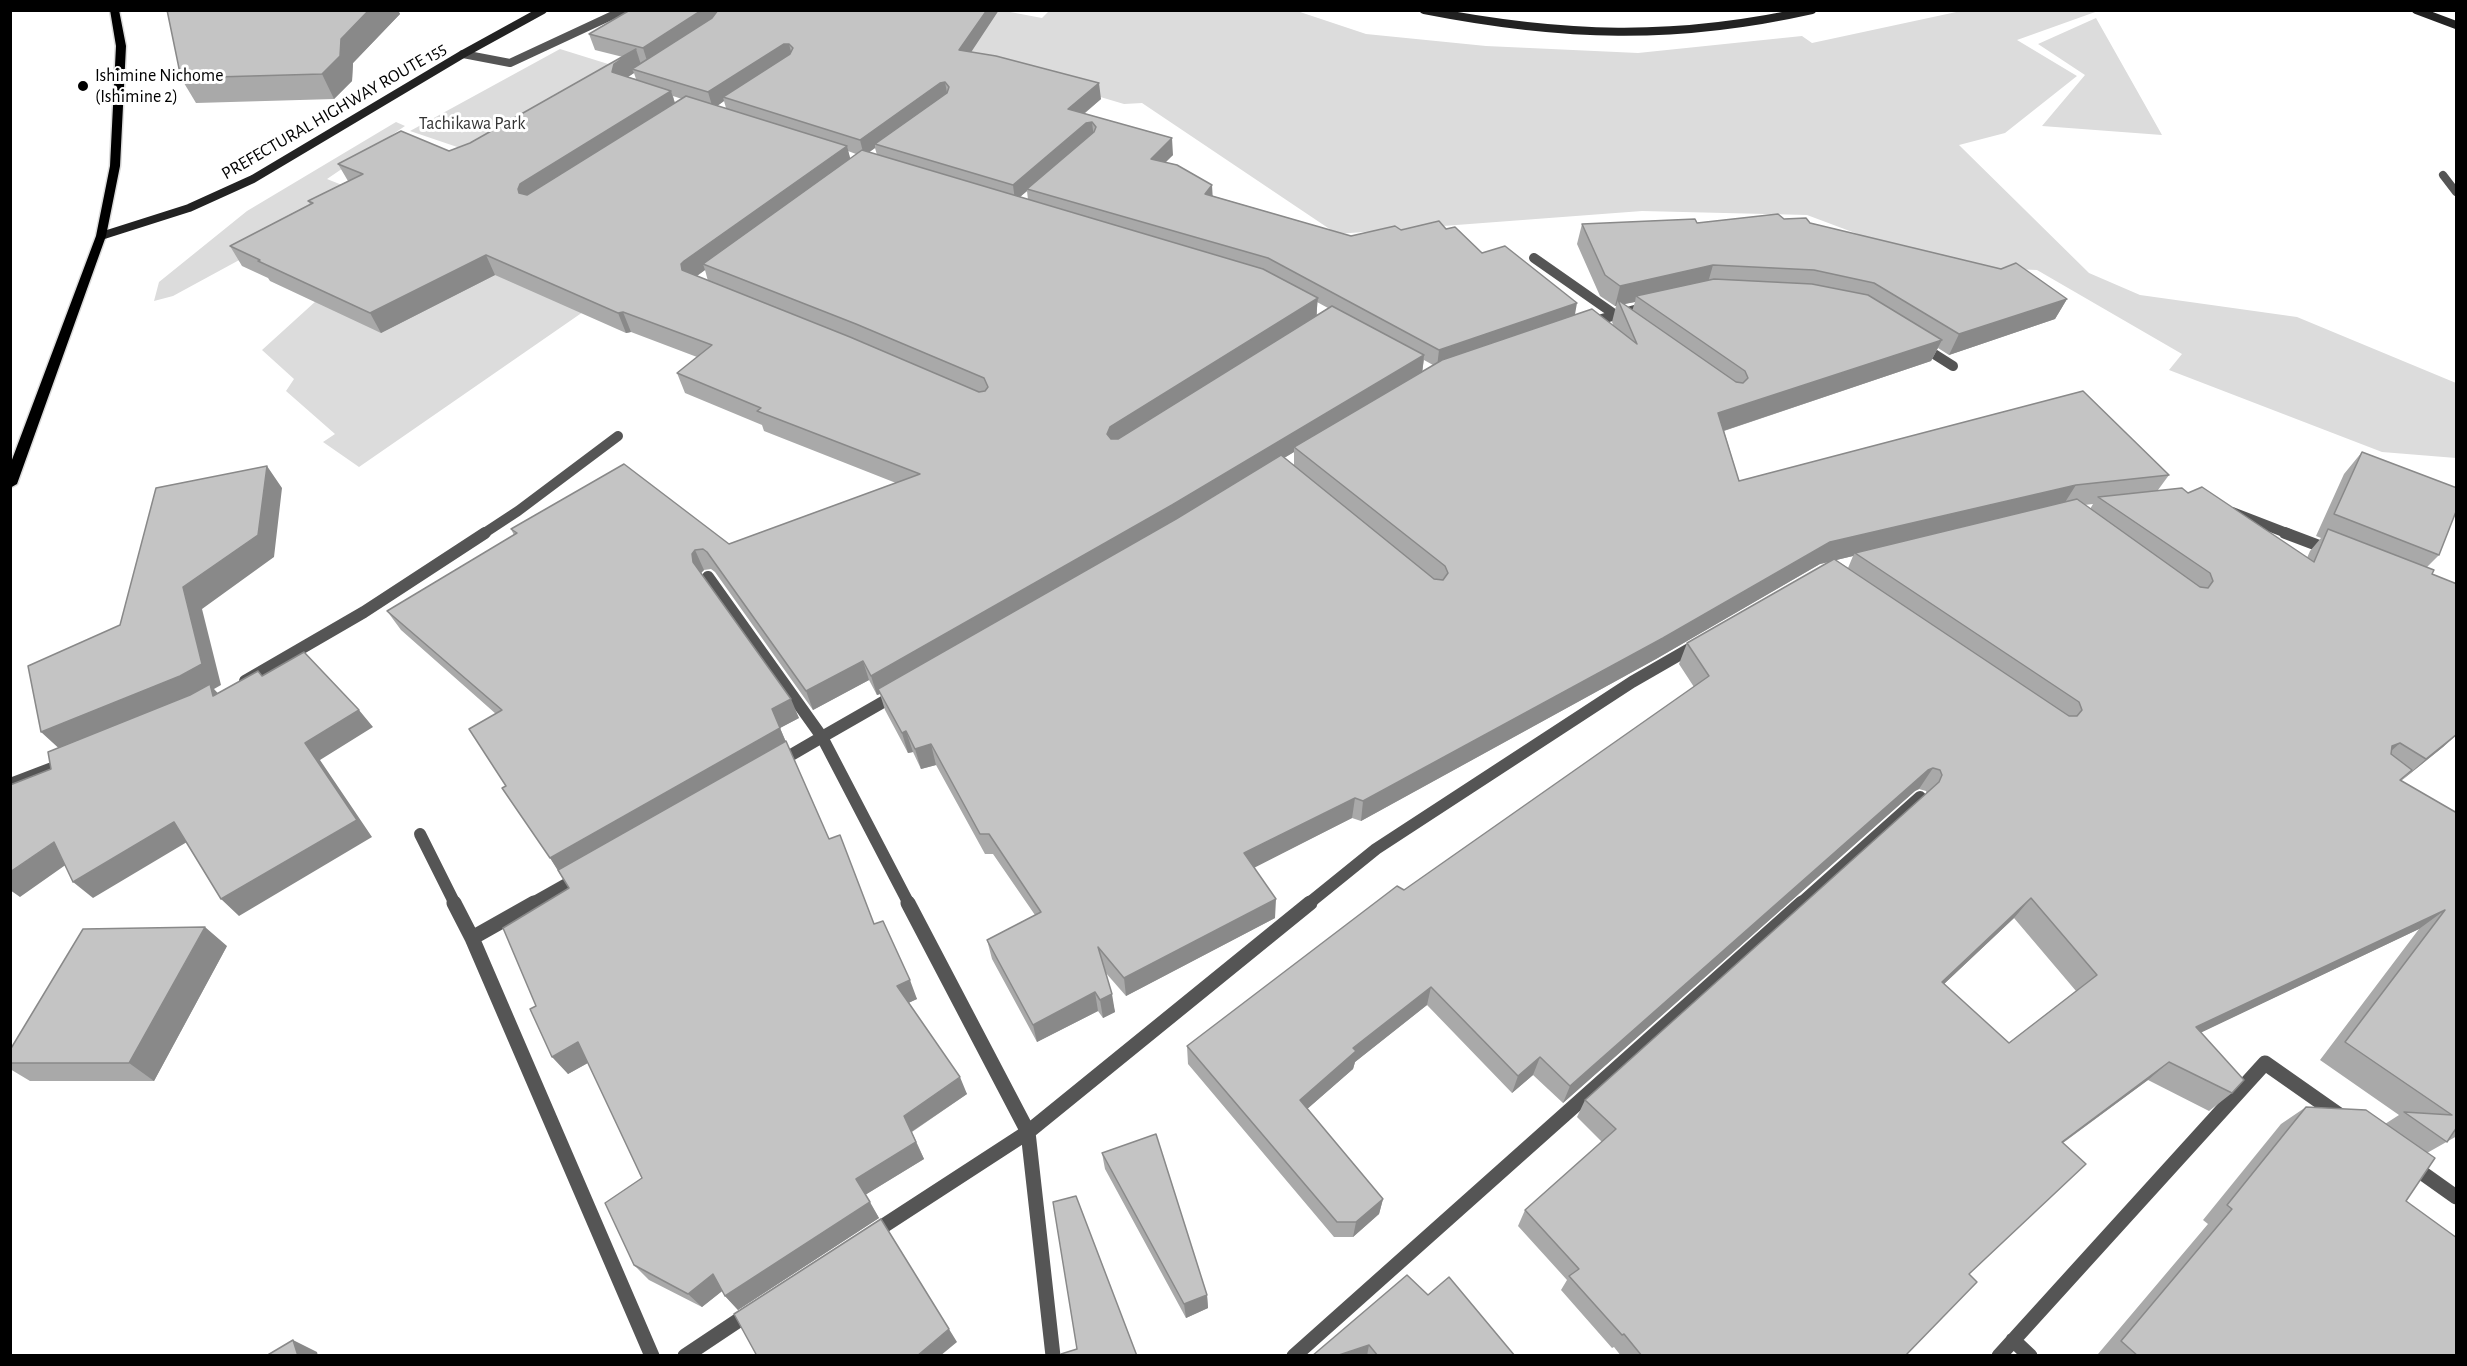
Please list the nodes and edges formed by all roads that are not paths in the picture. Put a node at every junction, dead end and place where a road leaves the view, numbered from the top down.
1 (114, 10) edge
2 (543, 10) edge
3 (635, 10) edge
4 (1424, 10) edge
5 (1812, 10) edge
6 (2416, 10) edge
7 (2457, 25) edge
8 (463, 54) junction
9 (2443, 176) dead end
10 (2457, 192) edge
11 (101, 236) junction
12 (1534, 258) dead end
13 (1660, 304) edge
14 (1613, 314) junction
15 (1623, 321) edge
16 (1580, 326) edge
17 (1913, 342) edge
18 (1953, 366) dead end
19 (618, 436) dead end
20 (10, 484) edge
21 (2221, 508) edge
22 (2339, 554) edge
23 (708, 577) edge
24 (1713, 635) edge
25 (233, 688) edge
26 (904, 690) edge
27 (822, 737) junction
28 (73, 759) edge
29 (771, 767) edge
30 (10, 784) edge
31 (1920, 797) edge
32 (420, 834) dead end
33 (596, 867) edge
34 (472, 938) junction
35 (2351, 1123) edge
36 (1028, 1132) junction
37 (2399, 1157) edge
38 (2457, 1197) edge
39 (858, 1242) edge
40 (769, 1300) edge
41 (2013, 1340) junction
42 (651, 1356) edge
43 (685, 1356) edge
44 (1053, 1356) edge
45 (1294, 1356) edge
46 (1999, 1356) edge
47 (2030, 1356) edge

1 - 11 main road
2 - 8 main road, PREFECTURAL HIGHWAY ROUTE 155
3 - 8 street
4 - 5 main road
6 - 7 main road
8 - 11 main road, PREFECTURAL HIGHWAY ROUTE 155
9 - 10 street
11 - 20 main road
12 - 14 street
13 - 14 street
14 - 15 street
14 - 16 street
17 - 18 street
19 - 25 street
21 - 22 street
23 - 27 street
24 - 36 street
26 - 27 street
27 - 29 street
27 - 36 street
28 - 30 street
31 - 45 street
32 - 34 street
33 - 34 street
34 - 42 street
35 - 41 street
36 - 39 street
36 - 44 street
37 - 38 street
40 - 43 street
41 - 46 street
41 - 47 street

